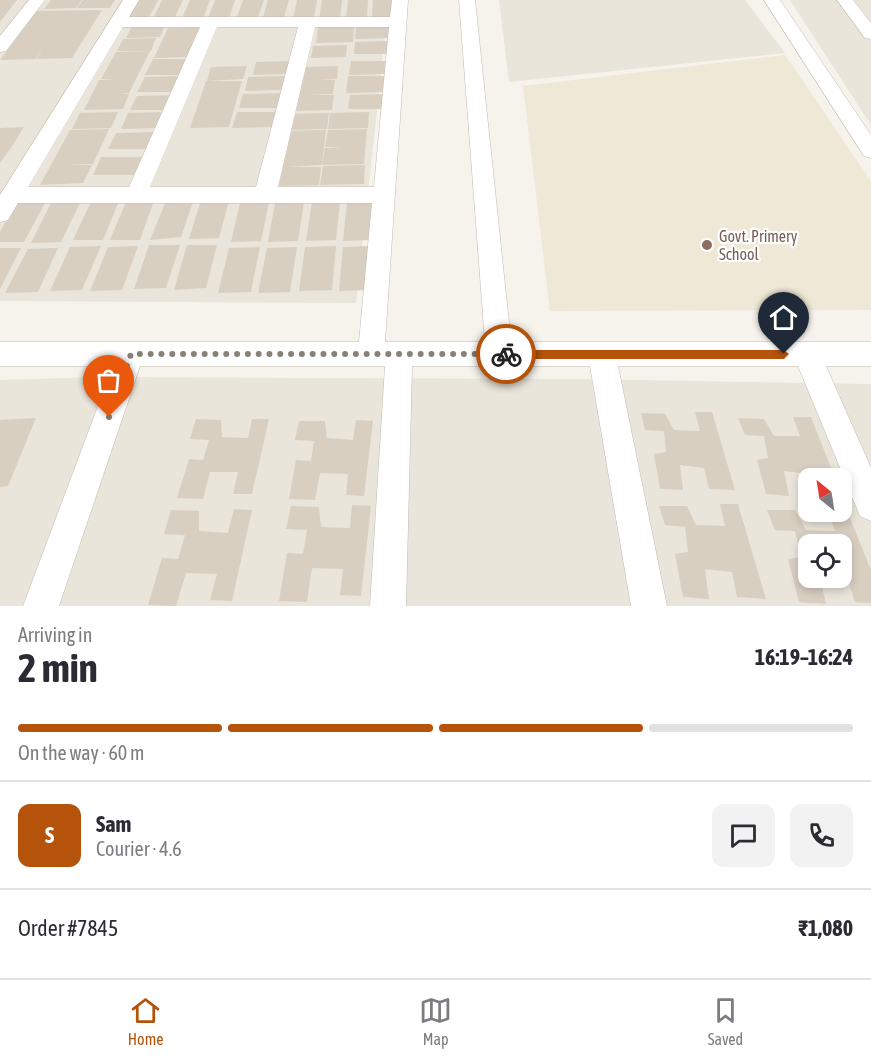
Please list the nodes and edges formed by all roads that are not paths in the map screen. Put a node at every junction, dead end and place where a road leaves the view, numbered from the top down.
1 (37, 0) edge
2 (131, 0) edge
3 (400, 0) edge
4 (467, 0) edge
5 (772, 0) edge
6 (847, 2) edge
7 (871, 4) edge
8 (118, 22) junction
9 (211, 22) junction
10 (308, 22) junction
11 (398, 22) junction
12 (871, 34) edge
13 (0, 47) edge
14 (871, 151) edge
15 (12, 195) junction
16 (136, 195) junction
17 (265, 195) junction
18 (384, 195) junction
19 (0, 214) edge
20 (0, 354) edge
21 (131, 354) junction
22 (385, 354) junction
23 (499, 354) junction
24 (602, 354) junction
25 (807, 354) junction
26 (871, 354) edge
27 (871, 505) edge
28 (41, 606) edge
29 (388, 606) edge
30 (649, 606) edge

1 - 13 street
2 - 8 street
3 - 11 street
4 - 23 street
5 - 14 street
6 - 7 street
6 - 12 street
8 - 9 street
8 - 15 street
9 - 10 street
9 - 16 street
10 - 11 street
10 - 17 street
11 - 18 street
15 - 16 street
15 - 19 street
16 - 17 street
17 - 18 street
18 - 22 street
20 - 21 street
21 - 22 street
21 - 28 street
22 - 23 street
22 - 29 street
23 - 24 street
24 - 25 street
24 - 30 street
25 - 26 street
25 - 27 street

